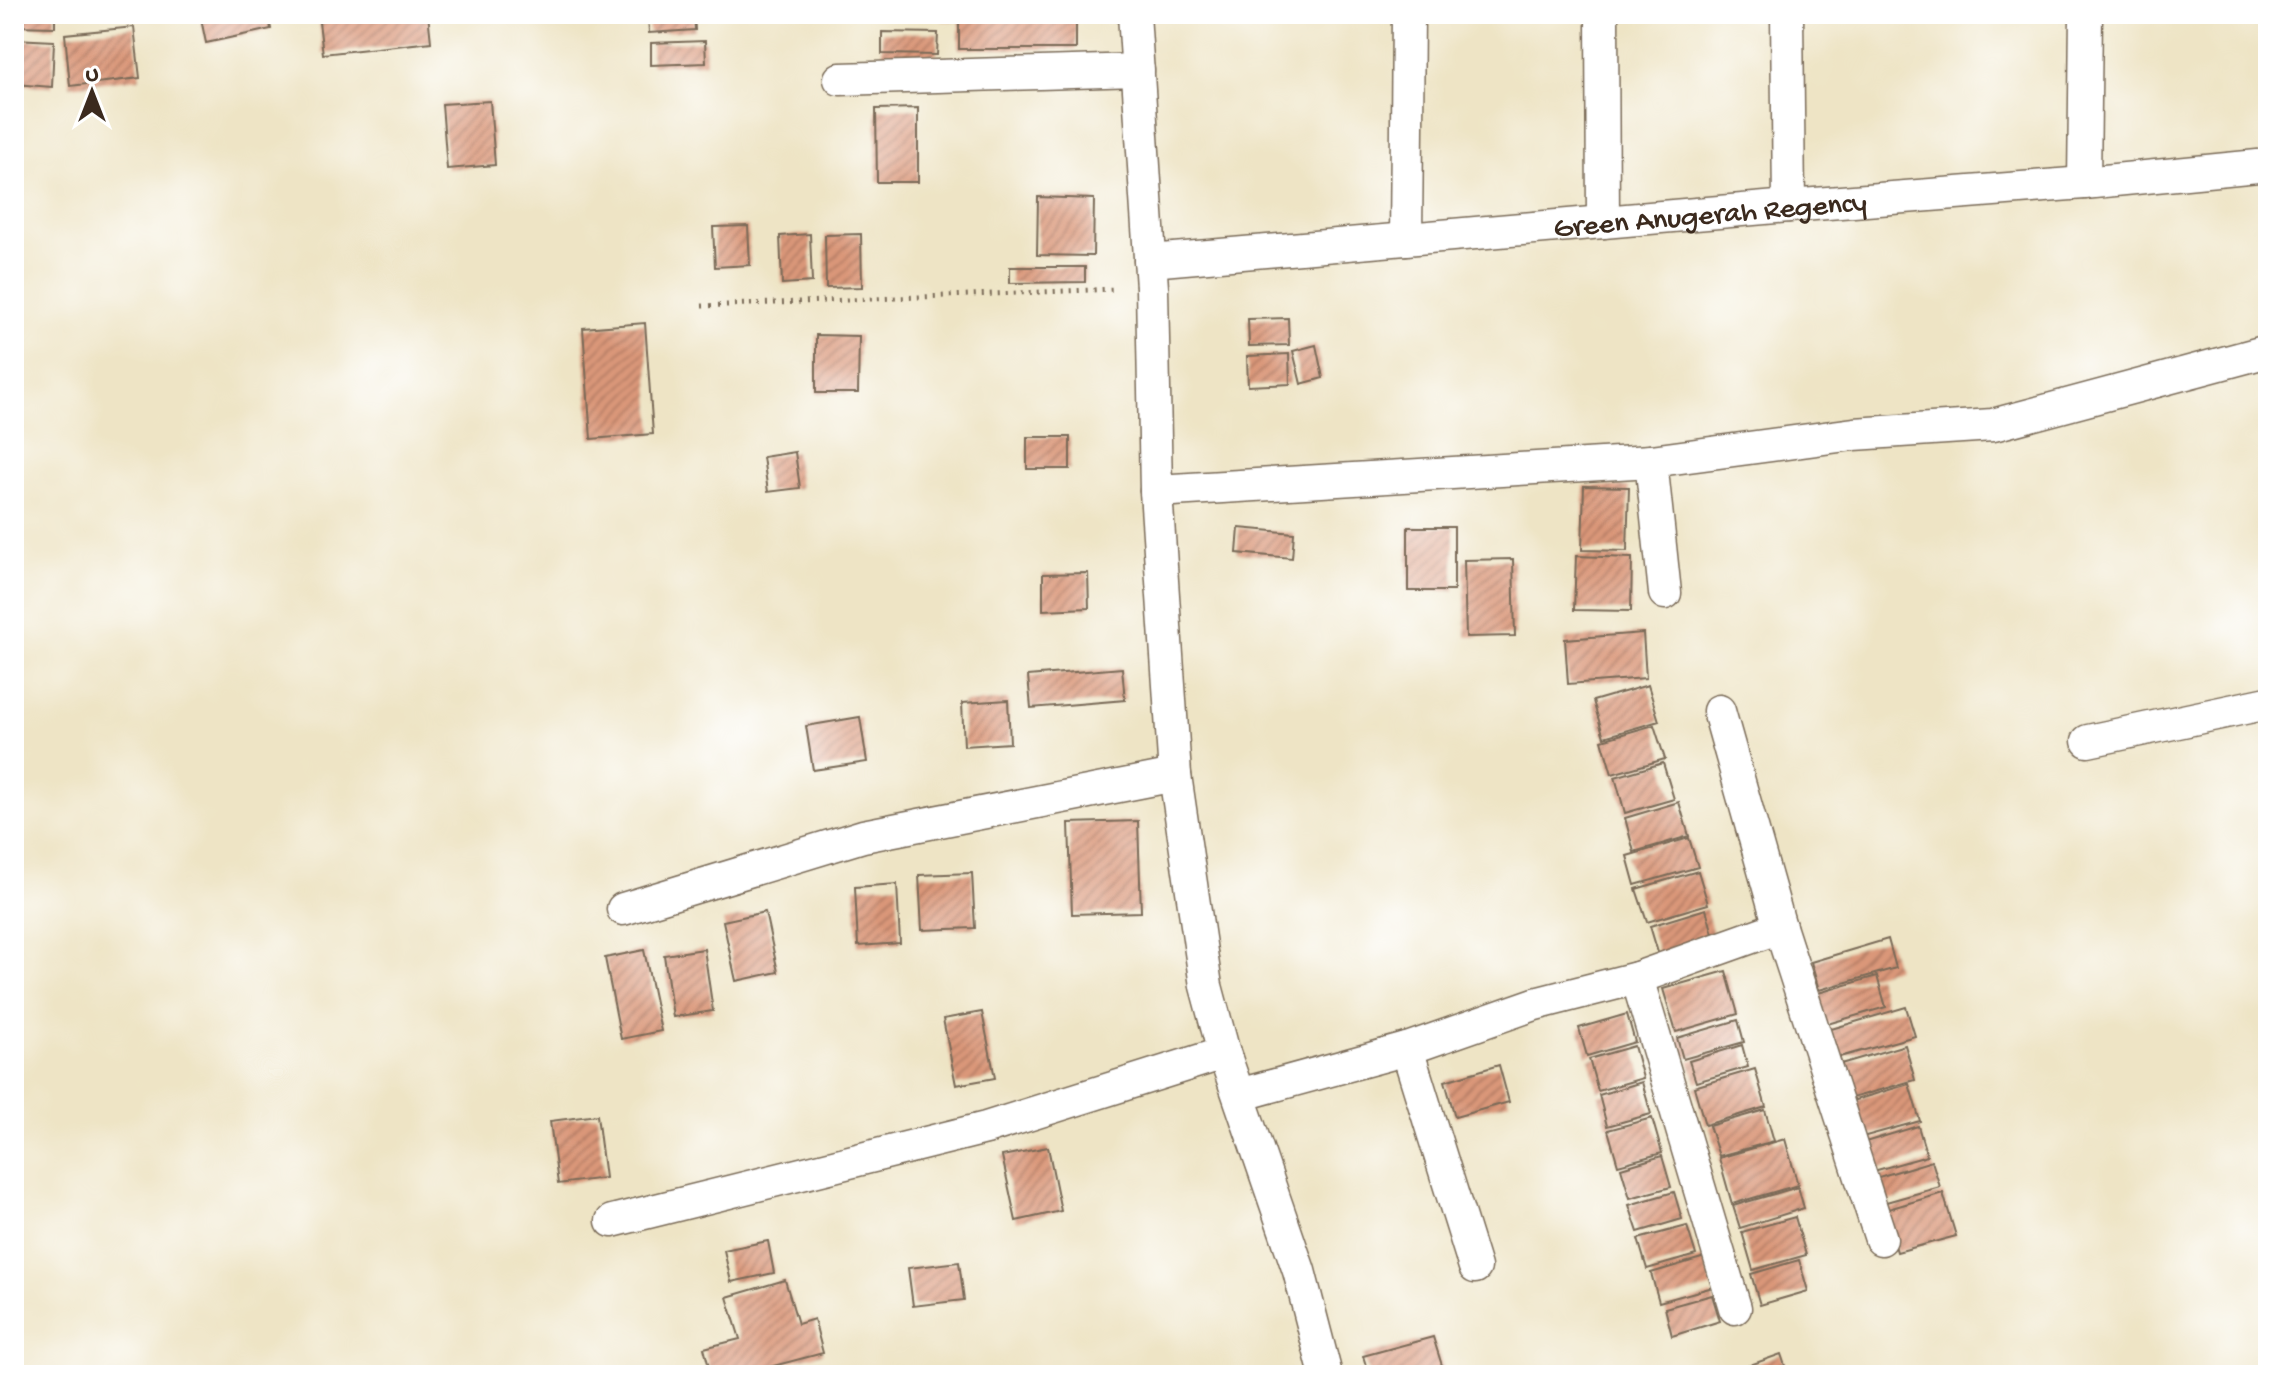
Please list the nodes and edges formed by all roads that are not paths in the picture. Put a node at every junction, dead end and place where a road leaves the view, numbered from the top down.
1 (1134, 14) edge
2 (1408, 14) edge
3 (1602, 14) edge
4 (1787, 14) edge
5 (2086, 14) edge
6 (1138, 70) junction
7 (840, 79) dead end
8 (2268, 165) edge
9 (2084, 183) junction
10 (1789, 206) junction
11 (1603, 222) junction
12 (1406, 239) junction
13 (1151, 274) junction
14 (2268, 351) edge
15 (1651, 461) junction
16 (1156, 491) junction
17 (1665, 593) dead end
18 (2268, 703) edge
19 (1719, 711) dead end
20 (2088, 741) dead end
21 (1175, 775) junction
22 (623, 909) dead end
23 (1780, 927) junction
24 (1637, 978) junction
25 (1407, 1049) junction
26 (1224, 1053) junction
27 (1239, 1095) junction
28 (612, 1221) dead end
29 (1881, 1239) dead end
30 (1475, 1267) dead end
31 (1735, 1308) dead end
32 (1326, 1375) edge

1 - 6 street
2 - 12 street
3 - 11 street
4 - 10 street
5 - 9 street
6 - 7 street
6 - 13 street
8 - 9 street, Green Anugerah Regency
9 - 10 street, Green Anugerah Regency
10 - 11 street, Green Anugerah Regency
11 - 12 street, Green Anugerah Regency
12 - 13 street, Green Anugerah Regency
13 - 16 street
14 - 15 street
15 - 16 street
15 - 17 street
16 - 21 street
18 - 20 street
19 - 23 street
21 - 22 street
21 - 26 street
23 - 24 street
23 - 29 street
24 - 25 street
24 - 31 street
25 - 27 street
25 - 30 street
26 - 27 street
26 - 28 street
27 - 32 street

